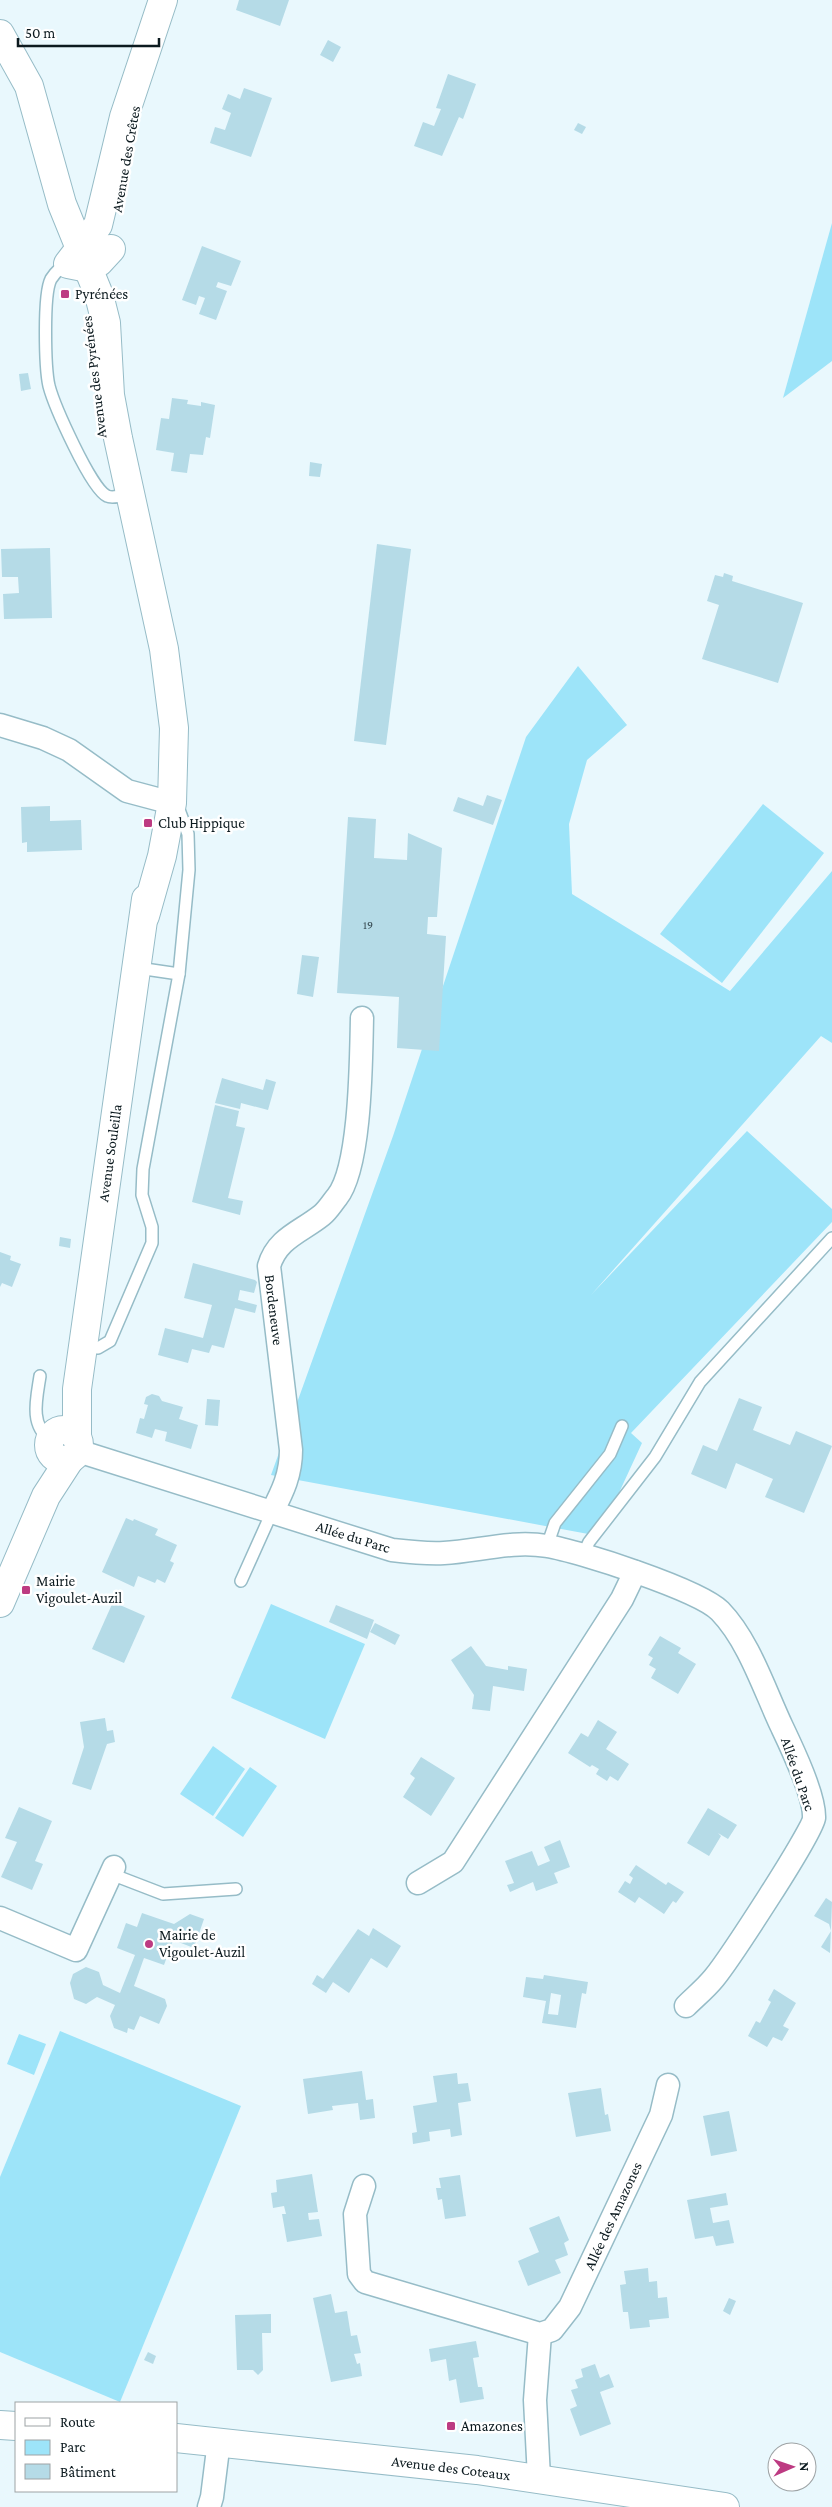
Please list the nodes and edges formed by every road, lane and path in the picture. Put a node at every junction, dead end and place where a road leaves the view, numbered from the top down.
1 (163, 0) edge
2 (0, 34) edge
3 (141, 69) junction
4 (39, 118) junction
5 (104, 198) junction
6 (62, 204) junction
7 (111, 249) junction
8 (78, 259) junction
9 (99, 295) junction
10 (122, 495) junction
11 (0, 725) edge
12 (164, 800) junction
13 (138, 968) junction
14 (179, 974) junction
15 (362, 1018) dead end
16 (832, 1238) edge
17 (84, 1347) junction
18 (40, 1376) dead end
19 (622, 1426) dead end
20 (64, 1445) junction
21 (272, 1512) junction
22 (547, 1546) junction
23 (583, 1555) junction
24 (635, 1572) junction
25 (241, 1581) dead end
26 (0, 1603) edge
27 (113, 1870) joint
28 (418, 1882) dead end
29 (236, 1889) dead end
30 (0, 1918) edge
31 (686, 2006) dead end
32 (668, 2085) dead end
33 (364, 2186) dead end
34 (540, 2334) junction
35 (0, 2425) edge
36 (15, 2426) edge
37 (178, 2438) edge
38 (219, 2442) junction
39 (539, 2478) junction
40 (209, 2507) edge
41 (725, 2507) edge

1 - 3 street, Avenue des Crêtes
2 - 4 street, Avenue des Pyrénées
3 - 5 street, Avenue des Crêtes
3 - 7 street, Avenue des Crêtes
4 - 6 street, Avenue des Pyrénées
4 - 8 street, Avenue des Pyrénées
5 - 6 street, Avenue des Crêtes
5 - 8 street, Avenue des Crêtes
6 - 8 street, Avenue des Pyrénées
7 - 8 street
7 - 9 street, Avenue des Crêtes
8 - 9 street, Avenue des Pyrénées
8 - 10 street, Avenue des Pyrénées
8 - 10 lane
9 - 10 street, Avenue des Pyrénées
10 - 12 street, Avenue des Pyrénées
11 - 12 street
12 - 13 street, Avenue Souleilla
12 - 14 lane
13 - 14 lane
13 - 17 street, Avenue Souleilla
14 - 17 lane
15 - 21 street, Bordeneuve
16 - 23 lane
17 - 20 street, Avenue Souleilla
18 - 20 lane
19 - 22 lane
20 - 21 street, Allée du Parc
20 - 26 street
21 - 22 street, Allée du Parc
21 - 25 lane
22 - 23 street, Allée du Parc
23 - 24 street, Allée du Parc
24 - 28 street
24 - 31 street, Allée du Parc
27 - 29 lane
27 - 30 street
32 - 34 street, Allée des Amazones
33 - 34 street
34 - 39 street
35 - 36 street
37 - 38 street, Avenue des Coteaux
38 - 39 street, Avenue des Coteaux
38 - 40 street
39 - 41 street, Avenue des Coteaux

